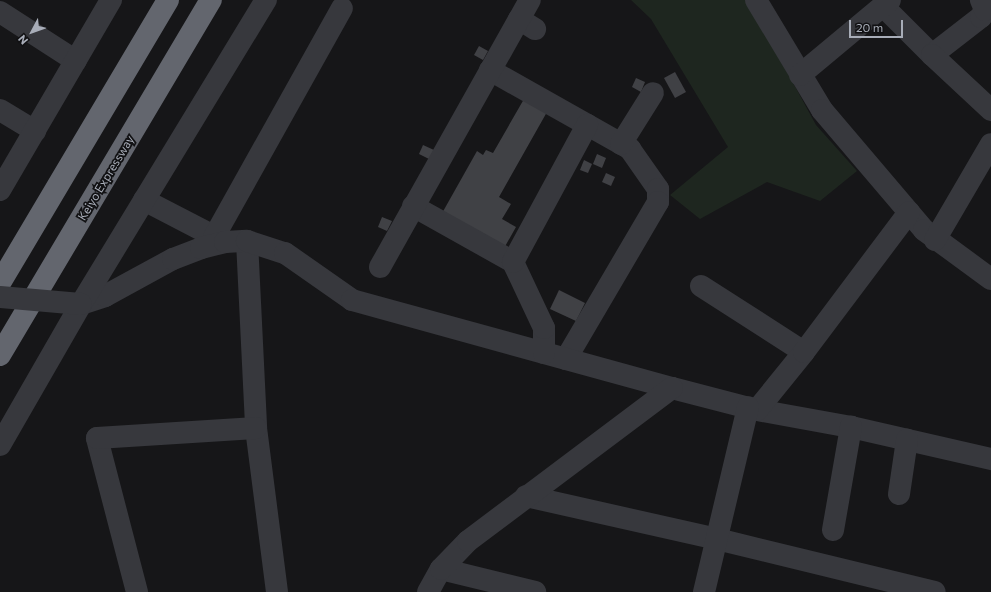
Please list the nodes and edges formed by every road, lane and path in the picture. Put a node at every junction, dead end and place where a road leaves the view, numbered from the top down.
1 (111, 0) edge
2 (168, 0) edge
3 (211, 0) edge
4 (266, 0) edge
5 (530, 0) edge
6 (756, 0) edge
7 (981, 0) edge
8 (886, 3) edge
9 (342, 8) dead end
10 (0, 12) edge
11 (932, 54) junction
12 (76, 60) junction
13 (490, 70) junction
14 (800, 75) junction
15 (653, 93) dead end
16 (0, 110) edge
17 (991, 110) edge
18 (587, 125) junction
19 (35, 131) junction
20 (621, 144) junction
21 (991, 144) edge
22 (0, 190) edge
23 (144, 200) junction
24 (413, 206) junction
25 (909, 212) junction
26 (220, 240) junction
27 (935, 240) junction
28 (247, 241) junction
29 (513, 262) junction
30 (380, 267) dead end
31 (991, 279) edge
32 (0, 283) edge
33 (701, 286) dead end
34 (0, 297) edge
35 (81, 304) junction
36 (804, 352) junction
37 (544, 353) junction
38 (0, 355) edge
39 (566, 359) junction
40 (672, 388) junction
41 (752, 408) junction
42 (850, 427) junction
43 (256, 428) junction
44 (907, 440) junction
45 (0, 445) edge
46 (991, 459) edge
47 (899, 494) dead end
48 (526, 496) junction
49 (833, 530) dead end
50 (717, 539) junction
51 (441, 569) junction
52 (137, 592) edge
53 (277, 592) edge
54 (428, 592) edge
55 (535, 592) edge
56 (704, 592) edge
57 (934, 592) edge

1 - 12 street
2 - 32 highway
3 - 38 highway, Keiyo Expressway
4 - 23 street
5 - 13 street
6 - 14 street
7 - 11 street
8 - 11 street
8 - 14 street
9 - 26 street
10 - 12 street
11 - 17 street
12 - 19 street
13 - 18 street
13 - 24 street
14 - 25 street
15 - 20 street
16 - 19 street
18 - 20 street
18 - 29 street
19 - 22 street
20 - 39 street
21 - 27 street
23 - 26 street
23 - 35 street
24 - 29 street
24 - 30 street
25 - 27 street
25 - 36 street
26 - 28 street
26 - 35 street
27 - 31 street
28 - 37 street
28 - 43 street
29 - 37 street
33 - 36 street
34 - 35 street, bridge
35 - 45 street
36 - 41 street
37 - 39 street
39 - 40 street
40 - 41 street
40 - 48 street
41 - 42 street
41 - 50 street
42 - 44 street
42 - 49 street
43 - 52 street
43 - 53 street
44 - 46 street
44 - 47 street
48 - 50 street
48 - 51 street
50 - 56 street
50 - 57 street
51 - 54 street
51 - 55 street

